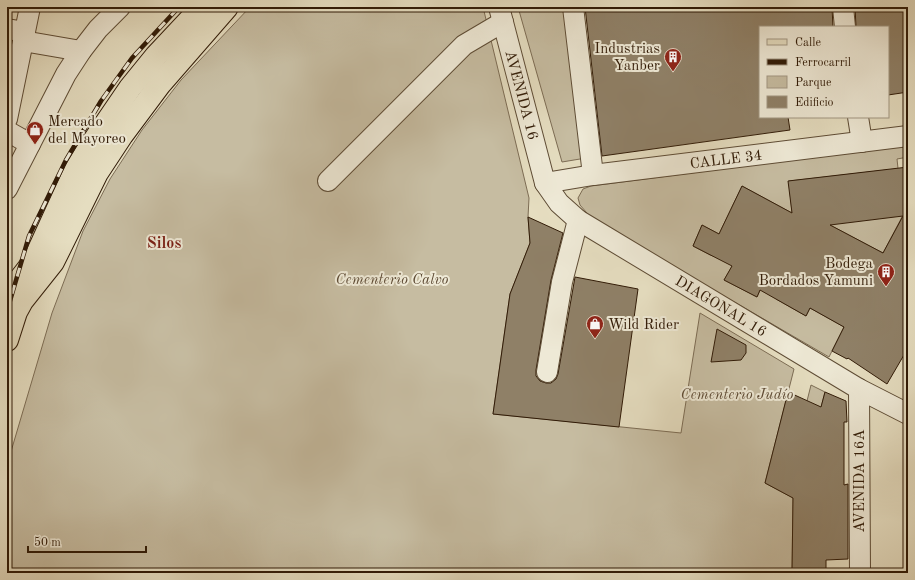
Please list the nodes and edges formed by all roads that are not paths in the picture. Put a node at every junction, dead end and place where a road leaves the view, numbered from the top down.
1 (30, 7) edge
2 (120, 7) edge
3 (202, 7) edge
4 (227, 7) edge
5 (573, 7) edge
6 (842, 7) edge
7 (501, 15) edge
8 (845, 26) edge
9 (18, 34) edge
10 (81, 50) junction
11 (10, 92) edge
12 (858, 118) edge
13 (7, 121) edge
14 (908, 136) edge
15 (862, 142) junction
16 (30, 144) junction
17 (593, 175) junction
18 (9, 180) edge
19 (328, 181) dead end
20 (545, 183) junction
21 (578, 220) junction
22 (7, 296) edge
23 (7, 340) edge
24 (547, 372) dead end
25 (858, 389) junction
26 (908, 414) edge
27 (860, 573) edge

1 - 9 street
2 - 10 street
3 - 22 main road
4 - 23 main road
5 - 17 street
6 - 8 street
7 - 19 street
7 - 20 street, AVENIDA 16
9 - 10 street
9 - 11 street
10 - 16 street
11 - 13 street
12 - 15 street
13 - 16 street
14 - 15 street, CALLE 34
15 - 17 street, CALLE 34
16 - 18 street
17 - 20 street, CALLE 34
20 - 21 street, DIAGONAL 16
21 - 24 street
21 - 25 street, DIAGONAL 16
25 - 26 street, DIAGONAL 16
25 - 27 street, AVENIDA 16A

